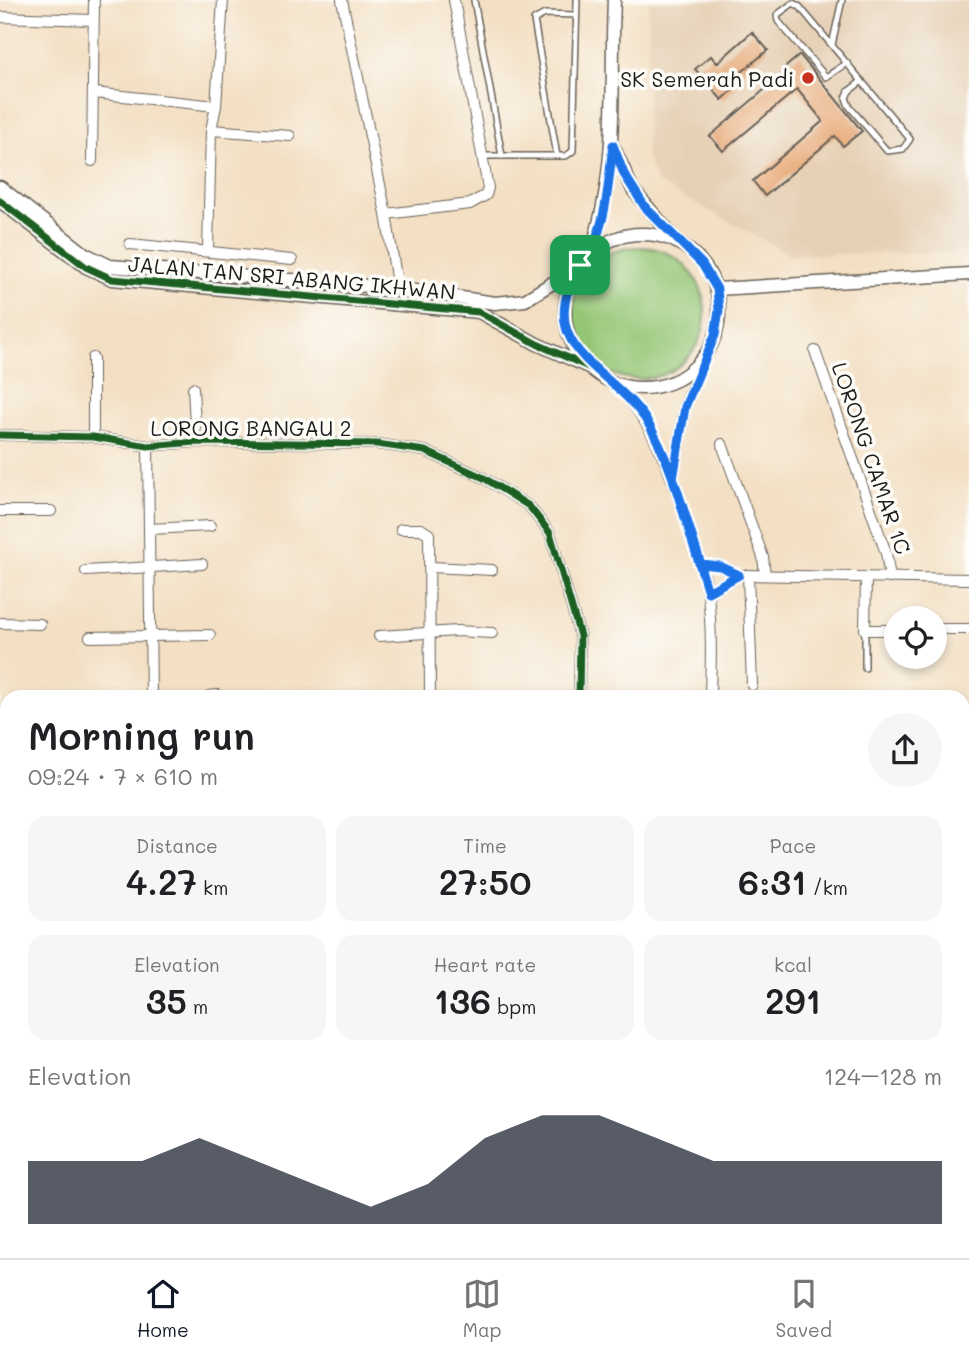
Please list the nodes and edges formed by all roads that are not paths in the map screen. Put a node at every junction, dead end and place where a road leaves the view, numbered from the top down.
1 (94, 0) edge
2 (223, 0) edge
3 (342, 0) edge
4 (454, 0) edge
5 (474, 0) edge
6 (577, 0) edge
7 (614, 0) edge
8 (842, 0) edge
9 (576, 15) junction
10 (0, 17) edge
11 (93, 20) junction
12 (832, 45) junction
13 (847, 63) junction
14 (862, 81) junction
15 (94, 93) junction
16 (216, 106) junction
17 (211, 130) junction
18 (289, 136) dead end
19 (613, 145) junction
20 (482, 156) junction
21 (502, 156) junction
22 (557, 156) junction
23 (92, 161) dead end
24 (0, 187) edge
25 (0, 201) edge
26 (386, 214) junction
27 (678, 242) junction
28 (130, 244) dead end
29 (208, 249) junction
30 (589, 255) junction
31 (292, 260) dead end
32 (580, 265) junction
33 (969, 274) edge
34 (394, 288) junction
35 (717, 289) junction
36 (480, 306) junction
37 (815, 351) dead end
38 (705, 355) junction
39 (93, 358) dead end
40 (593, 369) junction
41 (613, 382) junction
42 (193, 388) dead end
43 (0, 435) edge
44 (93, 437) junction
45 (195, 442) junction
46 (722, 444) dead end
47 (148, 446) junction
48 (673, 479) junction
49 (0, 511) edge
50 (51, 511) dead end
51 (210, 526) dead end
52 (149, 529) junction
53 (401, 529) dead end
54 (202, 564) dead end
55 (701, 564) junction
56 (149, 567) junction
57 (432, 567) junction
58 (492, 570) dead end
59 (86, 571) dead end
60 (743, 575) junction
61 (765, 575) junction
62 (866, 579) junction
63 (890, 579) junction
64 (969, 579) edge
65 (708, 592) junction
66 (0, 623) edge
67 (40, 624) dead end
68 (884, 629) edge
69 (947, 629) edge
70 (969, 629) edge
71 (865, 630) junction
72 (429, 633) junction
73 (492, 633) dead end
74 (211, 635) dead end
75 (150, 636) junction
76 (379, 636) dead end
77 (90, 638) dead end
78 (865, 668) dead end
79 (752, 685) dead end
80 (151, 690) edge
81 (430, 690) edge
82 (579, 690) edge
83 (710, 690) edge

1 - 11 street
2 - 16 street
3 - 26 street
4 - 20 street
5 - 21 lane
6 - 9 lane
7 - 19 street
8 - 12 lane
9 - 22 lane
9 - 22 lane
10 - 11 street
11 - 15 street
12 - 13 lane
12 - 13 lane
13 - 14 lane
14 - 14 lane
15 - 16 street
15 - 23 street
16 - 17 street
17 - 18 street
17 - 29 street
19 - 27 street
19 - 30 street
20 - 21 lane
20 - 26 street
21 - 22 lane
24 - 34 street, JALAN TAN SRI ABANG IKHWAN
25 - 36 street, JALAN TAN SRI ABANG IKHWAN
26 - 34 street
27 - 30 street
27 - 35 street
28 - 29 street
29 - 31 street
30 - 32 street
32 - 36 street
32 - 40 street
33 - 35 street
34 - 36 street, JALAN TAN SRI ABANG IKHWAN
35 - 38 street
36 - 40 street
37 - 63 street, LORONG CAMAR 1C
38 - 41 street
38 - 48 street
39 - 44 street
40 - 41 street
41 - 48 street
42 - 45 street
43 - 44 street, LORONG BANGAU 2
44 - 47 street, LORONG BANGAU 2
45 - 47 street, LORONG BANGAU 2
45 - 82 street, LORONG BANGAU 2
46 - 61 street
47 - 52 street
48 - 55 street
49 - 50 street
51 - 52 street
52 - 56 street
53 - 57 street
54 - 56 street
55 - 60 street
55 - 65 street
56 - 59 street
56 - 75 street
57 - 58 street
57 - 72 street
60 - 61 street
60 - 65 street
60 - 79 street
61 - 62 street
62 - 63 street
62 - 71 street
63 - 64 street
65 - 83 street
66 - 67 street
68 - 71 street
69 - 70 street
71 - 78 lane
72 - 73 street
72 - 76 street
72 - 81 street
74 - 75 street
75 - 77 street
75 - 80 street

